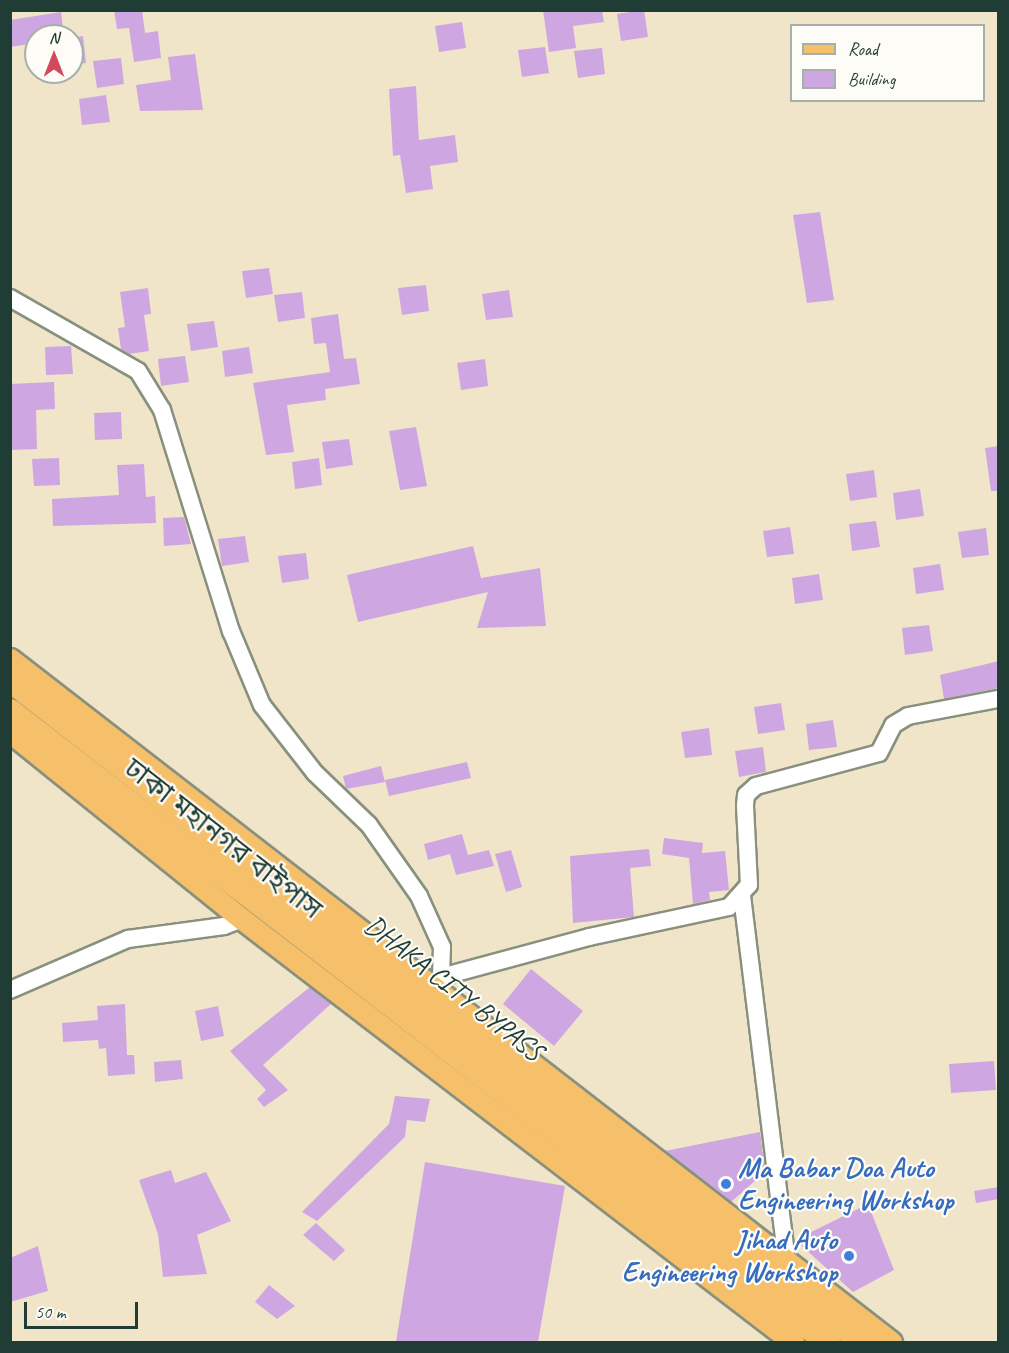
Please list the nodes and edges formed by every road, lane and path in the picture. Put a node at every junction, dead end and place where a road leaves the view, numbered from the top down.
1 (10, 298) edge
2 (10, 659) edge
3 (10, 680) edge
4 (999, 699) edge
5 (10, 711) edge
6 (10, 732) edge
7 (742, 896) junction
8 (242, 919) junction
9 (437, 983) junction
10 (10, 990) edge
11 (787, 1263) junction
12 (793, 1342) edge
13 (828, 1342) edge
14 (862, 1342) edge
15 (891, 1342) edge

1 - 9 street
2 - 9 main road
3 - 14 highway, DHAKA CITY BYPASS
4 - 7 street
5 - 13 highway, ঢাকা মহানগর বাইপাস
6 - 8 main road
7 - 9 street
7 - 11 street
8 - 10 street
8 - 12 main road
9 - 11 main road
11 - 15 main road

